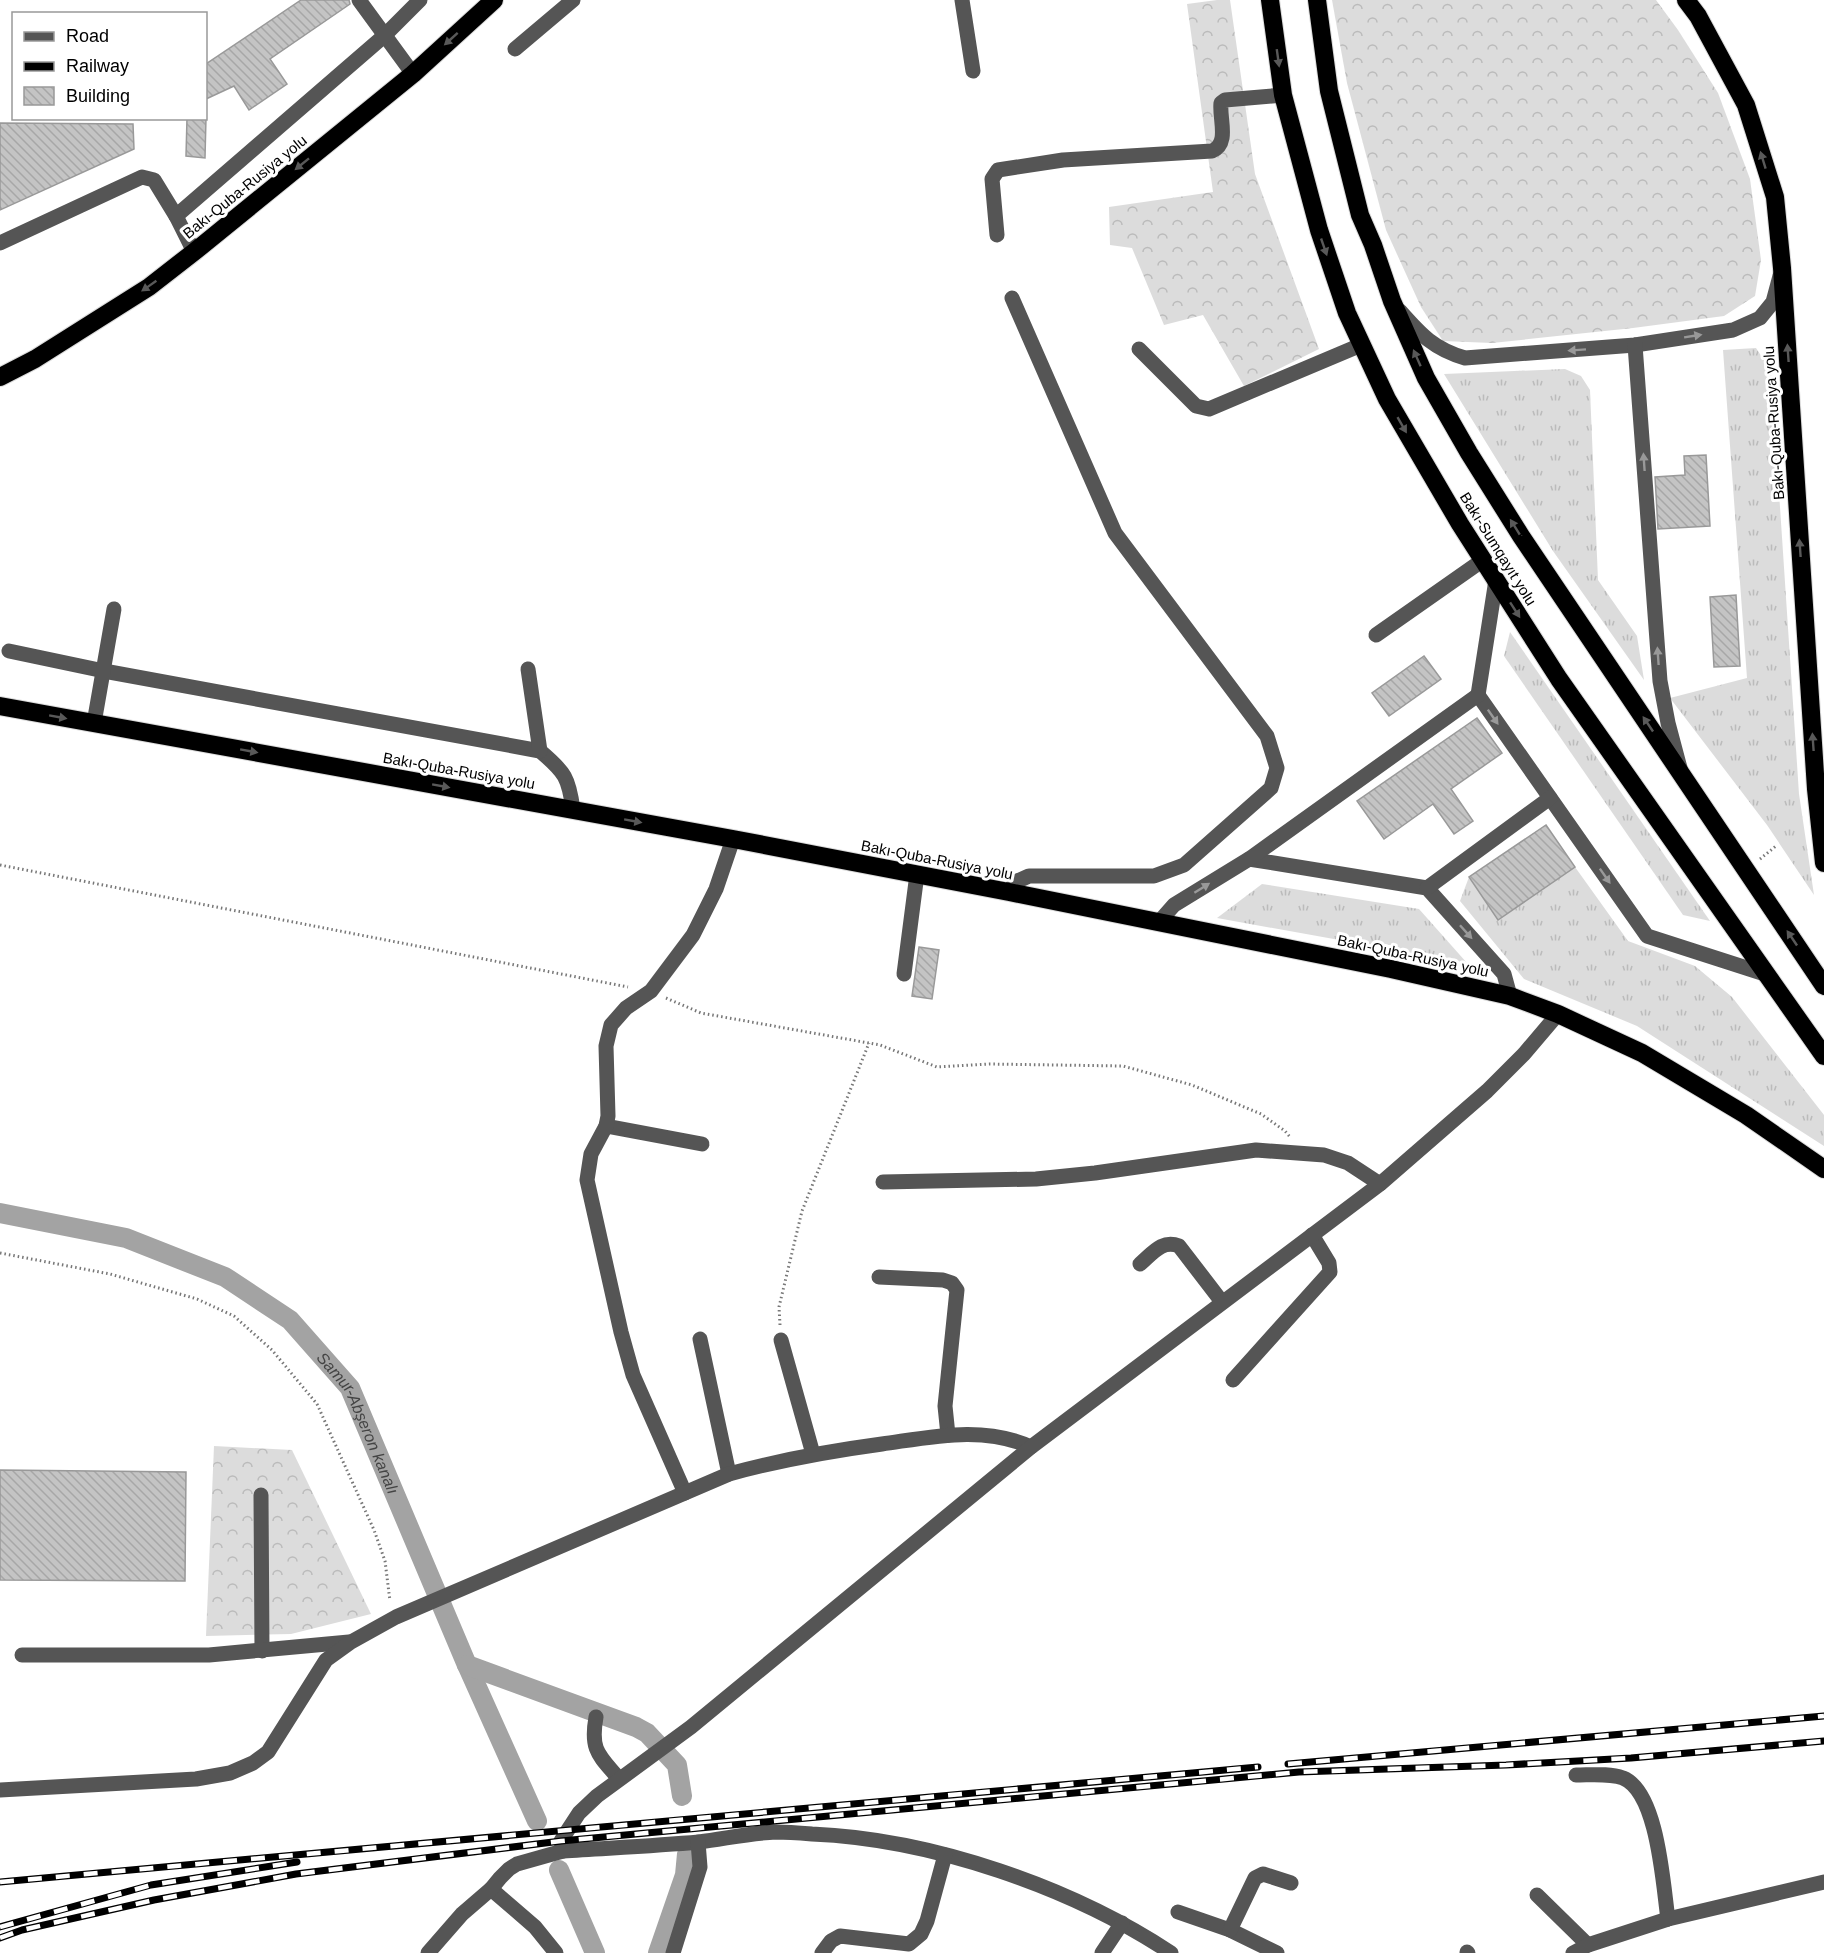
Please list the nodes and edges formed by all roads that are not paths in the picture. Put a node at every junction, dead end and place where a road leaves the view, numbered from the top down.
1 (359, 0) edge
2 (420, 0) edge
3 (494, 0) edge
4 (573, 0) edge
5 (962, 0) edge
6 (1270, 0) edge
7 (1317, 0) edge
8 (1686, 0) edge
9 (384, 36) junction
10 (515, 49) dead end
11 (973, 71) dead end
12 (413, 74) junction
13 (1283, 95) junction
14 (176, 216) junction
15 (997, 236) dead end
16 (0, 243) edge
17 (194, 252) junction
18 (1782, 267) junction
19 (1012, 298) dead end
20 (1392, 301) junction
21 (1361, 345) junction
22 (1635, 345) junction
23 (1139, 349) dead end
24 (0, 377) edge
25 (1483, 560) junction
26 (1496, 580) junction
27 (114, 609) dead end
28 (1376, 635) dead end
29 (9, 651) dead end
30 (528, 669) dead end
31 (104, 672) junction
32 (1478, 695) junction
33 (0, 706) edge
34 (94, 723) junction
35 (540, 751) junction
36 (1682, 775) junction
37 (1550, 798) junction
38 (573, 810) junction
39 (733, 839) junction
40 (1249, 859) junction
41 (1824, 863) edge
42 (917, 874) junction
43 (1427, 888) junction
44 (1009, 892) junction
45 (1159, 922) junction
46 (904, 974) dead end
47 (1765, 974) junction
48 (1824, 986) edge
49 (1510, 996) junction
50 (1558, 1014) junction
51 (1824, 1056) edge
52 (606, 1126) junction
53 (702, 1144) dead end
54 (1824, 1169) edge
55 (883, 1182) dead end
56 (1380, 1184) junction
57 (1312, 1235) junction
58 (1140, 1264) dead end
59 (879, 1277) dead end
60 (1221, 1302) junction
61 (700, 1339) dead end
62 (781, 1340) road end
63 (1233, 1380) dead end
64 (948, 1435) junction
65 (1030, 1447) junction
66 (813, 1454) junction
67 (729, 1474) junction
68 (685, 1492) junction
69 (261, 1495) dead end
70 (351, 1641) junction
71 (262, 1651) junction
72 (22, 1655) dead end
73 (596, 1717) dead end
74 (1576, 1775) dead end
75 (620, 1779) junction
76 (0, 1790) edge
77 (698, 1842) junction
78 (563, 1851) junction
79 (945, 1855) junction
80 (1824, 1882) edge
81 (1291, 1883) dead end
82 (491, 1889) junction
83 (1537, 1895) dead end
84 (1178, 1912) dead end
85 (1668, 1919) junction
86 (1122, 1923) junction
87 (1230, 1930) junction
88 (1588, 1945) junction
89 (911, 1948) edge
90 (428, 1953) edge
91 (556, 1953) edge
92 (673, 1953) edge
93 (822, 1953) edge
94 (1102, 1953) edge
95 (1171, 1953) edge
96 (1277, 1953) edge
97 (1573, 1953) edge

1 - 9 street
2 - 9 street
3 -> 12 highway, Bakı-Quba-Rusiya yolu
4 - 10 street
5 - 11 street
6 -> 13 highway, Bakı-Sumqayıt yolu
7 - 20 highway, Bakı-Sumqayıt yolu
18 -> 8 highway, Bakı-Quba-Rusiya yolu
9 - 12 street
9 - 14 street
12 -> 17 highway, Bakı-Quba-Rusiya yolu
13 - 15 street
13 -> 21 highway, Bakı-Sumqayıt yolu
14 - 16 street
14 - 17 street
17 -> 24 highway, Bakı-Quba-Rusiya yolu
22 -> 18 street
41 -> 18 highway, Bakı-Quba-Rusiya yolu
19 - 44 street
22 -> 20 street
36 -> 20 highway, Bakı-Sumqayıt yolu
21 - 23 street
21 -> 25 highway, Bakı-Sumqayıt yolu
36 -> 22 street
25 - 26 highway, Bakı-Sumqayıt yolu
25 - 28 street
26 - 32 street
26 -> 47 highway, Bakı-Sumqayıt yolu
27 - 31 street
29 - 31 street
30 - 35 street
31 - 34 street
31 - 35 street
32 -> 37 street
32 - 40 street
33 -> 34 highway, Bakı-Quba-Rusiya yolu
34 -> 38 highway, Bakı-Quba-Rusiya yolu
35 - 38 street
48 -> 36 highway, Bakı-Sumqayıt yolu
37 - 43 street
37 -> 47 street
38 -> 39 highway, Bakı-Quba-Rusiya yolu
39 - 42 highway, Bakı-Quba-Rusiya yolu
39 - 52 street
40 - 43 street
45 -> 40 street
42 - 44 highway, Bakı-Quba-Rusiya yolu
42 - 46 street
43 -> 49 street
44 - 45 highway, Bakı-Quba-Rusiya yolu
45 - 49 highway, Bakı-Quba-Rusiya yolu
47 - 51 highway, Bakı-Sumqayıt yolu
49 - 50 highway, Bakı-Quba-Rusiya yolu
50 - 54 highway, Bakı-Quba-Rusiya yolu
50 - 56 street
52 - 53 street
52 - 68 street
55 - 56 street
56 - 57 street
57 - 60 street
57 - 63 street
58 - 60 street
59 - 64 street
60 - 65 street
61 - 67 street
62 - 66 street
64 - 65 street
64 - 66 street
65 - 75 street
66 - 67 street
67 - 68 street
68 - 70 street
69 - 71 street
70 - 71 street
70 - 76 street
71 - 72 street
73 - 75 street
74 - 85 street
75 - 78 street
77 - 78 street
77 - 79 street
77 - 92 street
78 - 82 street
79 - 86 street
79 - 89 street
80 - 85 street
81 - 87 street
82 - 90 street
82 - 91 street
83 - 88 street
84 - 87 street
85 - 88 street
86 - 94 street
86 - 95 street
87 - 96 street
88 - 97 street
89 - 93 street

